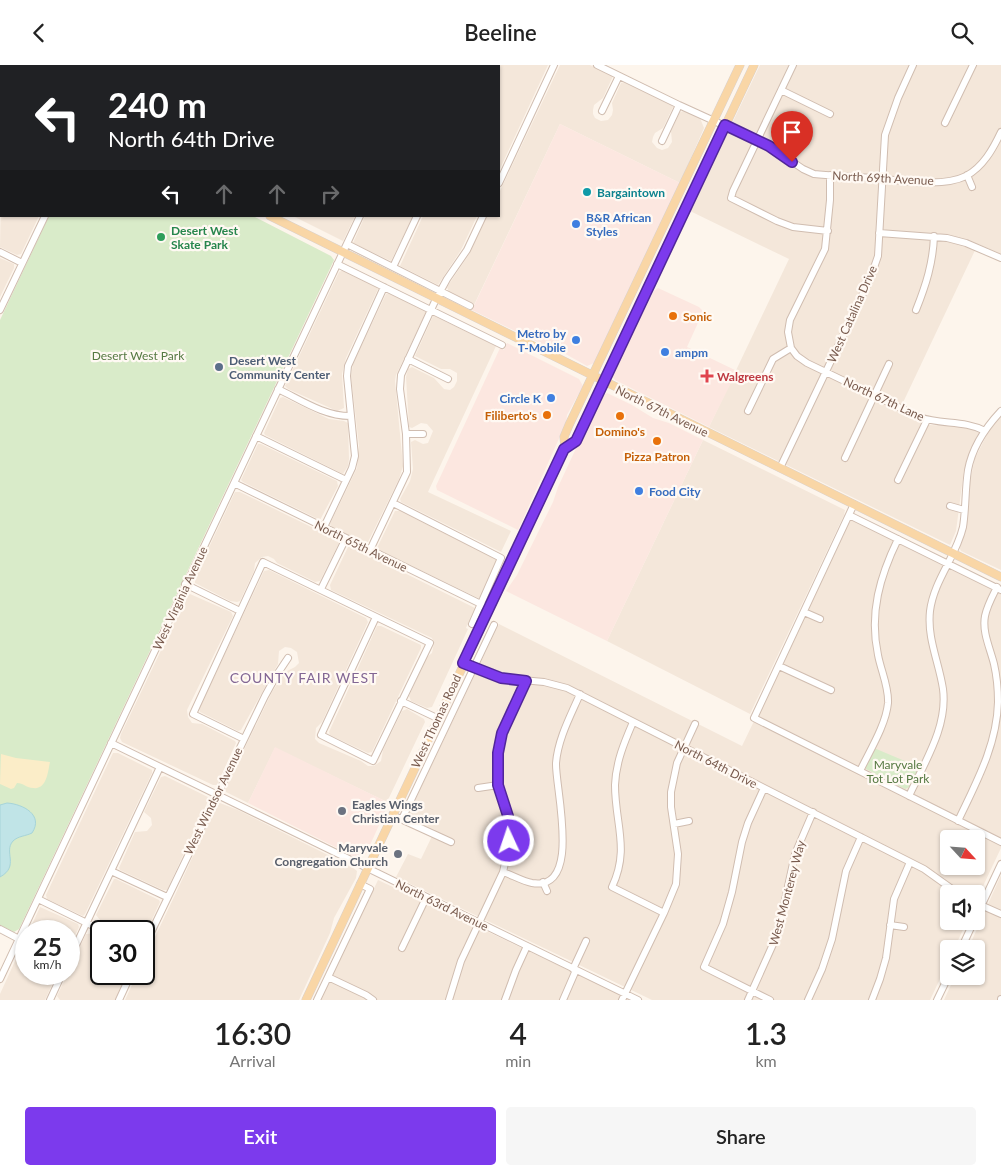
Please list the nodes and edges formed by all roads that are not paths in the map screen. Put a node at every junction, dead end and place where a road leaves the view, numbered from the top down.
1 (554, 65) edge
2 (598, 65) edge
3 (740, 65) edge
4 (754, 65) edge
5 (793, 65) edge
6 (913, 65) edge
7 (973, 65) edge
8 (619, 76) junction
9 (729, 89) junction
10 (781, 91) junction
11 (740, 94) junction
12 (679, 105) junction
13 (602, 111) dead end
14 (830, 114) dead end
15 (714, 121) junction
16 (945, 123) dead end
17 (725, 125) junction
18 (1001, 132) edge
19 (757, 140) junction
20 (662, 141) dead end
21 (830, 175) junction
22 (967, 175) junction
23 (883, 179) junction
24 (500, 181) edge
25 (972, 187) dead end
26 (45, 217) edge
27 (272, 217) edge
28 (360, 217) edge
29 (417, 217) edge
30 (483, 217) edge
31 (828, 231) junction
32 (879, 233) junction
33 (934, 236) junction
34 (347, 244) junction
35 (0, 252) edge
36 (342, 253) junction
37 (1001, 258) edge
38 (22, 263) junction
39 (338, 264) junction
40 (393, 267) junction
41 (384, 287) junction
42 (440, 291) junction
43 (436, 299) junction
44 (470, 306) dead end
45 (0, 310) edge
46 (431, 310) junction
47 (916, 310) dead end
48 (502, 345) dead end
49 (791, 348) junction
50 (408, 359) junction
51 (889, 364) dead end
52 (826, 372) junction
53 (592, 376) junction
54 (448, 379) dead end
55 (603, 382) junction
56 (278, 389) junction
57 (875, 395) junction
58 (748, 411) dead end
59 (1001, 411) edge
60 (350, 417) junction
61 (927, 419) junction
62 (985, 431) junction
63 (406, 434) junction
64 (423, 434) dead end
65 (256, 436) junction
66 (564, 449) junction
67 (844, 458) dead end
68 (780, 468) junction
69 (346, 480) junction
70 (898, 480) dead end
71 (234, 483) junction
72 (393, 503) junction
73 (854, 504) junction
74 (950, 506) dead end
75 (964, 510) junction
76 (849, 515) junction
77 (324, 527) junction
78 (346, 538) junction
79 (898, 539) junction
80 (370, 550) junction
81 (952, 553) junction
82 (947, 563) junction
83 (1001, 577) edge
84 (185, 584) junction
85 (321, 589) junction
86 (999, 589) edge
87 (481, 604) junction
88 (489, 608) junction
89 (240, 611) junction
90 (804, 612) junction
91 (376, 617) junction
92 (820, 619) dead end
93 (472, 624) dead end
94 (494, 625) dead end
95 (288, 658) dead end
96 (463, 663) junction
97 (779, 665) junction
98 (473, 668) junction
99 (526, 681) junction
100 (999, 682) edge
101 (831, 690) dead end
102 (580, 695) junction
103 (402, 701) junction
104 (437, 718) junction
105 (633, 722) junction
106 (695, 724) dead end
107 (244, 739) junction
108 (111, 743) junction
109 (683, 747) junction
110 (160, 767) junction
111 (860, 771) junction
112 (498, 785) junction
113 (478, 788) dead end
114 (764, 788) junction
115 (217, 795) junction
116 (909, 795) junction
117 (813, 812) junction
118 (392, 815) junction
119 (135, 819) junction
120 (402, 819) junction
121 (690, 821) dead end
122 (958, 821) junction
123 (143, 823) dead end
124 (674, 824) junction
125 (861, 837) junction
126 (451, 842) dead end
127 (1001, 842) edge
128 (910, 862) junction
129 (1001, 864) edge
130 (367, 868) junction
131 (111, 871) junction
132 (503, 871) junction
133 (543, 882) junction
134 (360, 884) junction
135 (947, 885) edge
136 (547, 891) dead end
137 (985, 893) edge
138 (167, 897) junction
139 (426, 898) junction
140 (38, 899) junction
141 (985, 906) edge
142 (664, 913) junction
143 (1001, 913) edge
144 (28, 920) edge
145 (478, 922) junction
146 (87, 923) junction
147 (155, 923) edge
148 (90, 924) edge
149 (890, 925) junction
150 (904, 927) dead end
151 (0, 929) edge
152 (15, 937) edge
153 (80, 937) edge
154 (586, 941) dead end
155 (527, 946) junction
156 (15, 947) edge
157 (402, 948) dead end
158 (574, 970) junction
159 (328, 977) junction
160 (0, 979) edge
161 (57, 985) edge
162 (124, 985) edge
163 (944, 985) edge
164 (752, 991) junction
165 (624, 997) edge
166 (50, 1000) edge
167 (119, 1000) edge
168 (306, 1000) edge
169 (317, 1000) edge
170 (373, 1000) edge
171 (449, 1000) edge
172 (505, 1000) edge
173 (563, 1000) edge
174 (638, 1000) edge
175 (748, 1000) edge
176 (770, 1000) edge
177 (808, 1000) edge
178 (872, 1000) edge
179 (937, 1000) edge

1 - 24 street
2 - 8 street, North 69th Avenue
3 - 9 main road, West Thomas Road
4 - 11 main road, West Thomas Road
5 - 10 street
6 - 23 street, West Catalina Drive
7 - 16 street
8 - 12 street, North 69th Avenue
8 - 13 street
9 - 11 main road
9 - 15 main road, West Thomas Road
10 - 14 street
10 - 19 street
11 - 17 main road, West Thomas Road
12 - 15 street, North 69th Avenue
12 - 20 street
15 - 17 street, North 69th Avenue
15 - 53 main road, West Thomas Road
17 - 19 street, North 69th Avenue
17 - 55 main road, West Thomas Road
18 - 22 street, North 69th Avenue
19 - 21 street, North 69th Avenue
19 - 31 street
21 - 23 street, North 69th Avenue
21 - 31 street
22 - 23 street, North 69th Avenue
22 - 25 street
23 - 32 street, West Catalina Drive
26 - 38 street
27 - 36 main road, North 67th Avenue
28 - 34 street, West Virginia Avenue
29 - 40 street
30 - 42 street
31 - 49 street
32 - 33 street
32 - 52 street, West Catalina Drive
33 - 37 street
33 - 47 street
34 - 36 street, West Virginia Avenue
34 - 40 street
35 - 38 street
36 - 39 street, West Virginia Avenue
36 - 43 main road, North 67th Avenue
38 - 45 street
39 - 41 street
39 - 56 street, West Virginia Avenue
40 - 42 street
41 - 46 street
41 - 60 street
42 - 43 street
42 - 44 street
43 - 46 street
43 - 53 main road, North 67th Avenue
46 - 48 street
46 - 50 street
49 - 52 street, North 67th Lane
49 - 58 street
50 - 54 street
50 - 63 street
51 - 57 street
52 - 57 street, North 67th Lane
52 - 68 street, West Catalina Drive
53 - 55 main road, North 67th Avenue
53 - 66 main road, West Thomas Road
55 - 66 main road, West Thomas Road
55 - 68 main road, North 67th Avenue
56 - 60 street
56 - 65 street, West Virginia Avenue
57 - 61 street, North 67th Lane
57 - 67 street
59 - 62 street
60 - 69 street
61 - 62 street, North 67th Lane
61 - 70 street
62 - 75 street
63 - 64 street
63 - 72 street
65 - 69 street
65 - 71 street, West Virginia Avenue
66 - 88 main road, West Thomas Road
68 - 73 main road, North 67th Avenue
69 - 77 street
71 - 77 street, North 65th Avenue
71 - 84 street, West Virginia Avenue
72 - 80 street
72 - 87 street
73 - 76 street
73 - 81 main road, North 67th Avenue
74 - 75 street
75 - 81 street
76 - 79 street
76 - 90 street
77 - 78 street, North 65th Avenue
78 - 80 street, North 65th Avenue
78 - 85 street
79 - 82 street
79 - 111 street
80 - 87 street, North 65th Avenue
81 - 82 street
81 - 83 main road, North 67th Avenue
82 - 86 street
82 - 116 street
84 - 89 street
84 - 108 street, West Virginia Avenue
85 - 89 street
85 - 91 street
86 - 100 street
87 - 88 street, North 65th Avenue
87 - 93 street
88 - 96 main road, West Thomas Road
89 - 107 street
90 - 92 street
90 - 97 street
91 - 103 street
91 - 103 street
94 - 98 street, West Thomas Road
95 - 107 street, West Windsor Avenue
96 - 98 street, North 64th Drive
96 - 104 main road, West Thomas Road
97 - 101 street
97 - 111 street
98 - 99 street, North 64th Drive
98 - 120 street, West Thomas Road
99 - 102 street, North 64th Drive
99 - 112 street
100 - 122 street
102 - 105 street, North 64th Drive
102 - 133 street
103 - 104 street
104 - 118 main road, West Thomas Road
105 - 109 street, North 64th Drive
105 - 142 street
106 - 109 street
107 - 115 street, West Windsor Avenue
108 - 110 street, North 63rd Avenue
108 - 140 street, West Virginia Avenue
109 - 114 street, North 64th Drive
109 - 124 street
110 - 115 street, North 63rd Avenue
110 - 119 street
111 - 116 street
112 - 113 street
112 - 132 street
114 - 117 street, North 64th Drive
114 - 164 street
115 - 130 street, North 63rd Avenue
115 - 138 street, West Windsor Avenue
116 - 122 street
117 - 125 street, North 64th Drive
117 - 164 street, West Monterey Way
118 - 120 street
118 - 130 main road, West Thomas Road
119 - 123 street
119 - 131 street
120 - 126 street
121 - 124 street
122 - 127 street
124 - 142 street
125 - 128 street, North 64th Drive
125 - 177 street
128 - 135 street, North 64th Drive
128 - 149 street
129 - 137 street
130 - 134 main road, West Thomas Road
130 - 139 street, North 63rd Avenue
131 - 138 street
131 - 146 street
132 - 133 street
132 - 145 street
133 - 136 street
134 - 159 street
134 - 168 main road, West Thomas Road
138 - 147 street, West Windsor Avenue
139 - 145 street, North 63rd Avenue
139 - 157 street
140 - 144 street, West Virginia Avenue
140 - 146 street
141 - 143 street
142 - 165 street
145 - 155 street, North 63rd Avenue
145 - 171 street
146 - 148 street
146 - 153 street
149 - 150 street
149 - 178 street
151 - 152 street
154 - 158 street
155 - 158 street, North 63rd Avenue
155 - 172 street
156 - 160 street, West Virginia Avenue
158 - 165 street, North 63rd Avenue
158 - 173 street
159 - 169 street
159 - 170 street
161 - 166 street
162 - 167 street
163 - 179 street
164 - 175 street, West Monterey Way
164 - 176 street
165 - 174 street, North 63rd Avenue

